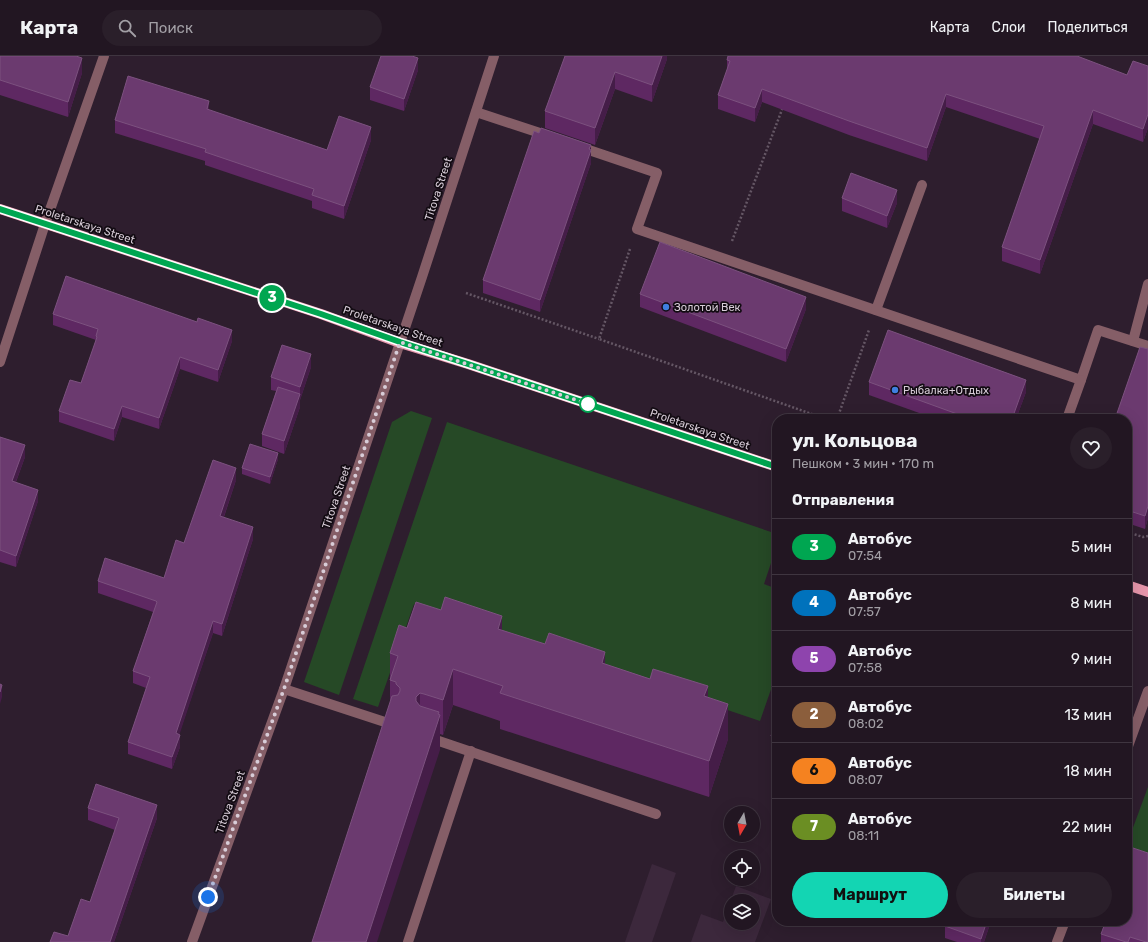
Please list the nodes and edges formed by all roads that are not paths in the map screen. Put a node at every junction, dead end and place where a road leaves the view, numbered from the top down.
1 (104, 56) edge
2 (494, 56) edge
3 (476, 112) junction
4 (559, 140) edge
5 (574, 145) edge
6 (922, 186) dead end
7 (0, 209) edge
8 (45, 224) junction
9 (1148, 284) edge
10 (876, 310) junction
11 (1133, 341) junction
12 (400, 342) junction
13 (1148, 346) edge
14 (0, 362) edge
15 (1081, 380) junction
16 (1069, 414) edge
17 (772, 466) edge
18 (1132, 587) edge
19 (1148, 592) edge
20 (284, 689) junction
21 (1148, 691) edge
22 (394, 725) edge
23 (422, 735) edge
24 (1132, 735) edge
25 (471, 751) junction
26 (656, 814) dead end
27 (1063, 926) edge
28 (192, 942) edge
29 (408, 942) edge
30 (1057, 942) edge

1 - 8 street
2 - 3 street, Titova Street
3 - 4 street
3 - 12 street, Titova Street
5 - 10 street
6 - 10 street
7 - 8 main road, Proletarskaya Street
8 - 12 main road, Proletarskaya Street
8 - 14 street
9 - 11 street
10 - 15 street
11 - 13 street
11 - 15 street
12 - 17 main road, Proletarskaya Street
12 - 20 street, Titova Street
15 - 16 street
18 - 19 main road
20 - 22 street
20 - 28 street, Titova Street
21 - 24 street
23 - 25 street
25 - 26 street
25 - 29 street
27 - 30 street

